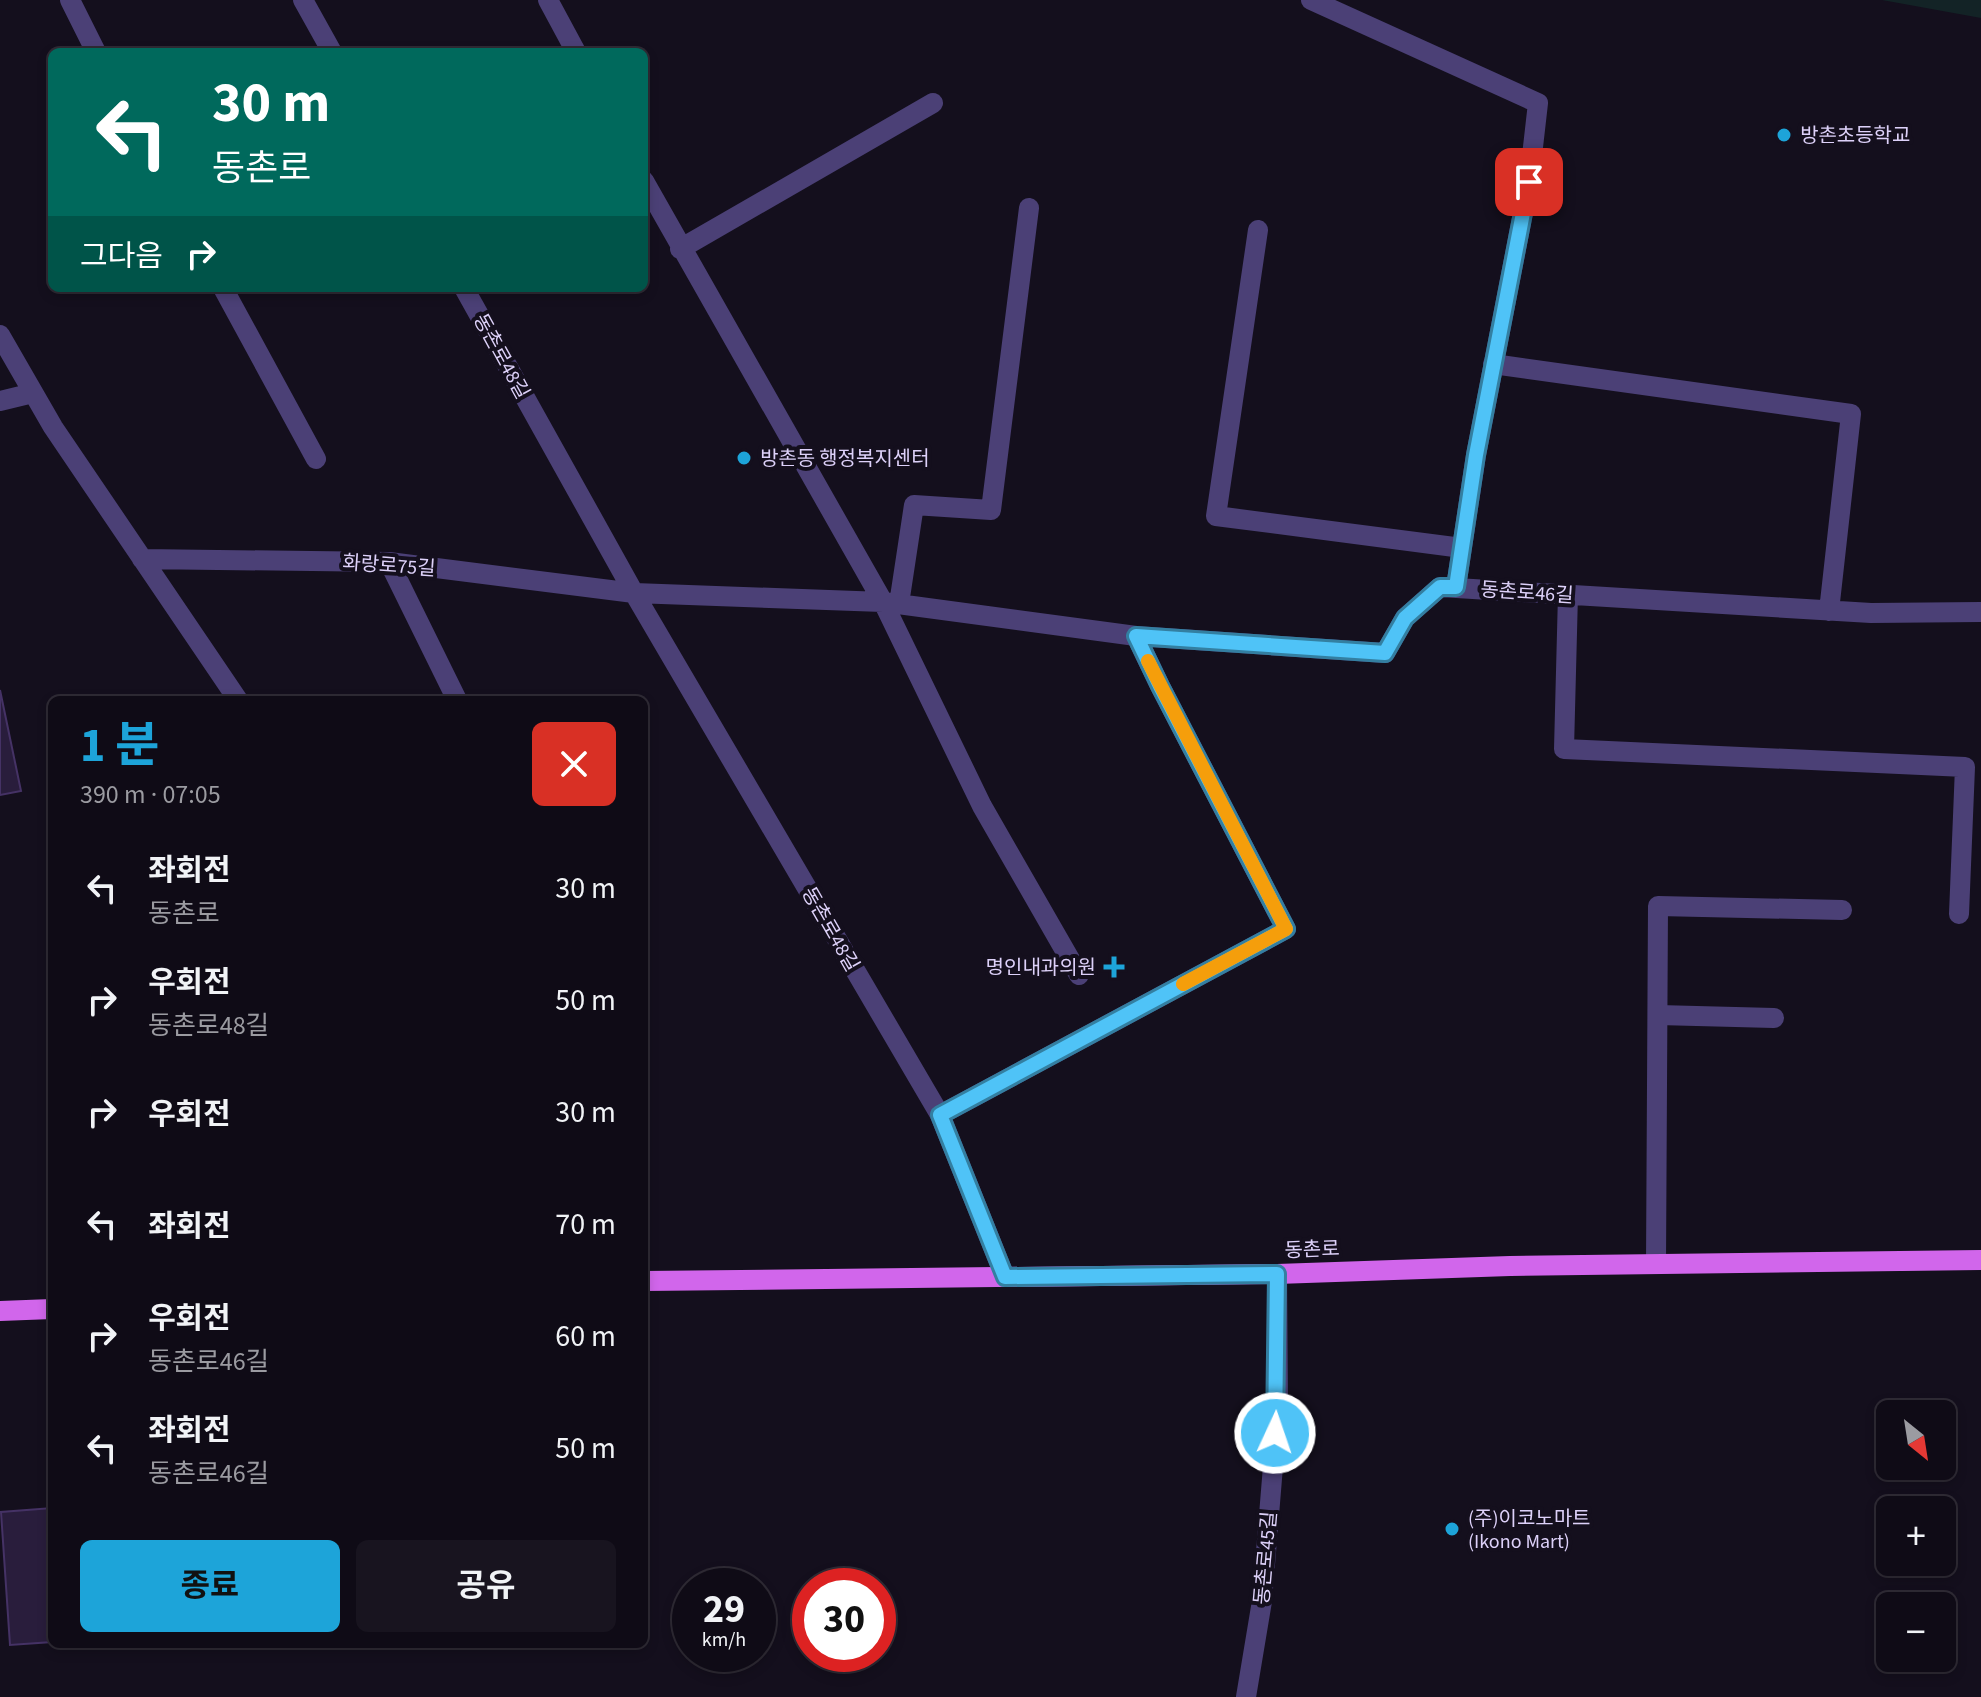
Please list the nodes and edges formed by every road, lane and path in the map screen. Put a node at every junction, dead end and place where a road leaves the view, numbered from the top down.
1 (70, 0) edge
2 (303, 0) edge
3 (548, 0) edge
4 (1311, 0) edge
5 (94, 48) edge
6 (330, 48) edge
7 (574, 48) edge
8 (933, 103) dead end
9 (648, 188) edge
10 (1029, 208) dead end
11 (1258, 230) dead end
12 (678, 244) junction
13 (225, 292) edge
14 (466, 292) edge
15 (0, 335) edge
16 (1493, 364) junction
17 (33, 393) junction
18 (0, 401) edge
19 (316, 459) dead end
20 (1462, 548) junction
21 (142, 559) junction
22 (389, 562) junction
23 (1456, 587) junction
24 (634, 593) junction
25 (1568, 594) junction
26 (891, 603) junction
27 (1829, 611) junction
28 (1981, 612) edge
29 (1136, 636) junction
30 (235, 696) edge
31 (455, 696) edge
32 (1842, 910) dead end
33 (1959, 914) dead end
34 (1079, 975) dead end
35 (1658, 1015) junction
36 (1774, 1018) dead end
37 (940, 1115) junction
38 (1981, 1260) edge
39 (1656, 1264) junction
40 (1277, 1274) junction
41 (1005, 1277) junction
42 (648, 1281) edge
43 (48, 1309) edge
44 (0, 1311) edge
45 (1246, 1697) edge

1 - 5 street
2 - 6 street
3 - 7 street
4 - 16 street
8 - 12 street
9 - 12 street
10 - 26 street
11 - 20 street
12 - 26 street
13 - 19 street
14 - 24 street, 동촌로48길
15 - 17 street
16 - 20 street
16 - 27 street
17 - 18 street
17 - 21 street
20 - 23 street
21 - 22 street, 화랑로75길
21 - 30 street
22 - 24 street, 화랑로75길
22 - 31 street
23 - 25 street, 동촌로46길
23 - 29 street, 동촌로46길
24 - 26 street
24 - 37 street, 동촌로48길
25 - 27 street, 동촌로46길
25 - 33 street
26 - 29 street
26 - 34 street
27 - 28 street, 동촌로46길
29 - 37 street
32 - 35 street
35 - 36 street
35 - 39 street
37 - 41 street, 동촌로48길
38 - 39 main road, 동촌로
39 - 40 main road, 동촌로
40 - 41 main road, 동촌로
40 - 45 street, 동촌로45길
41 - 42 main road, 동촌로
43 - 44 main road

